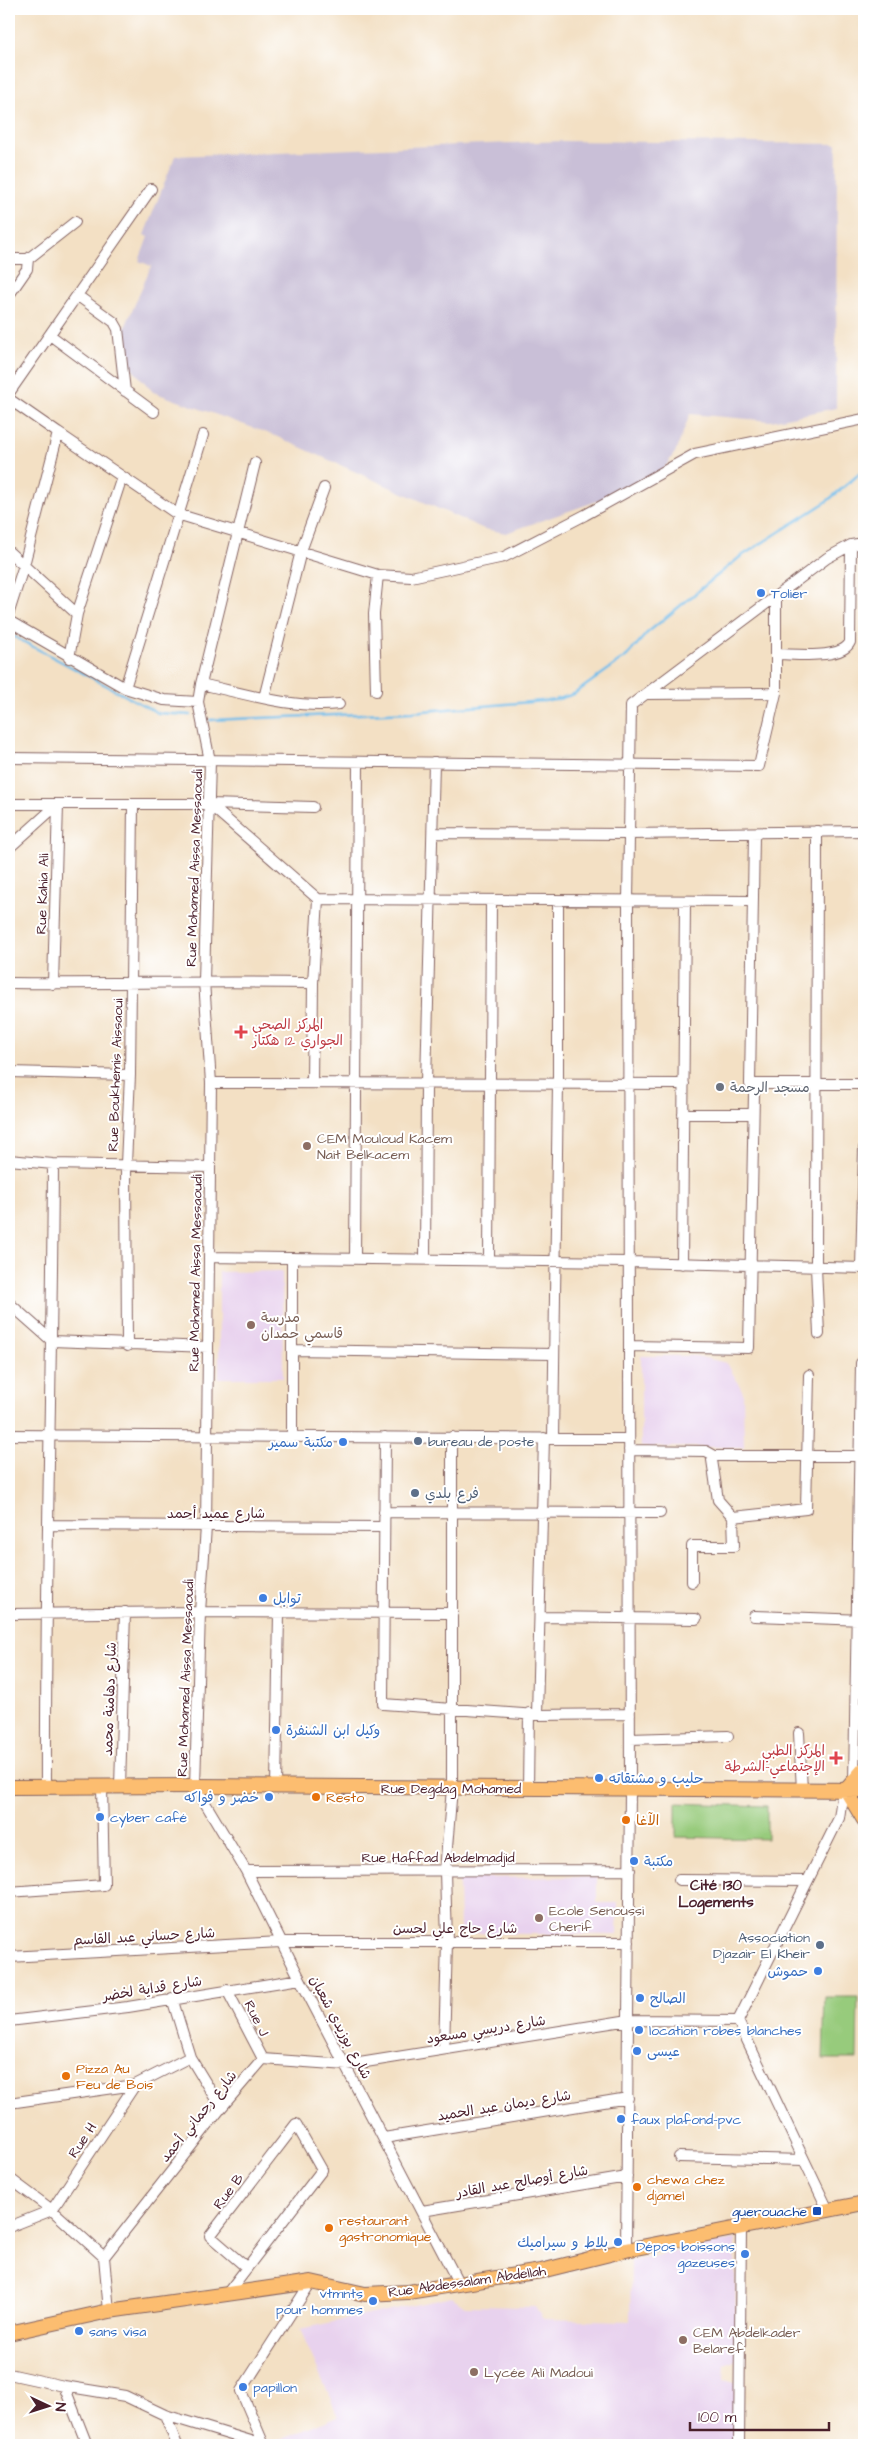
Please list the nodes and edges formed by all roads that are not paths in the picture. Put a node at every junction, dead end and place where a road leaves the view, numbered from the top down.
1 (151, 189) dead end
2 (74, 222) dead end
3 (9, 259) edge
4 (28, 259) junction
5 (9, 295) edge
6 (78, 296) junction
7 (50, 335) junction
8 (125, 391) junction
9 (9, 393) edge
10 (9, 399) edge
11 (154, 412) dead end
12 (864, 419) edge
13 (58, 433) junction
14 (203, 435) dead end
15 (255, 463) dead end
16 (122, 477) junction
17 (324, 488) dead end
18 (178, 514) junction
19 (238, 532) junction
20 (864, 543) edge
21 (851, 545) junction
22 (301, 551) junction
23 (9, 552) edge
24 (24, 565) junction
25 (378, 575) junction
26 (776, 598) junction
27 (9, 611) edge
28 (77, 614) junction
29 (9, 621) edge
30 (777, 654) junction
31 (69, 658) junction
32 (202, 684) junction
33 (125, 688) junction
34 (376, 691) dead end
35 (776, 693) junction
36 (647, 694) junction
37 (264, 698) junction
38 (198, 702) junction
39 (339, 704) dead end
40 (9, 758) edge
41 (210, 761) junction
42 (358, 762) junction
43 (434, 762) junction
44 (628, 764) junction
45 (9, 804) edge
46 (58, 804) junction
47 (133, 804) junction
48 (209, 804) junction
49 (313, 807) dead end
50 (817, 831) junction
51 (864, 831) edge
52 (433, 833) junction
53 (628, 834) junction
54 (754, 834) junction
55 (9, 848) edge
56 (318, 899) junction
57 (357, 899) junction
58 (431, 900) junction
59 (491, 900) junction
60 (558, 901) junction
61 (752, 901) junction
62 (628, 902) junction
63 (685, 902) junction
64 (204, 980) junction
65 (9, 983) edge
66 (313, 983) junction
67 (53, 984) junction
68 (131, 985) junction
69 (9, 1072) edge
70 (130, 1075) junction
71 (312, 1082) junction
72 (356, 1082) junction
73 (489, 1082) junction
74 (558, 1082) junction
75 (628, 1082) junction
76 (211, 1083) junction
77 (426, 1083) junction
78 (684, 1084) junction
79 (750, 1084) junction
80 (816, 1084) junction
81 (864, 1084) edge
82 (683, 1114) junction
83 (754, 1114) junction
84 (864, 1148) edge
85 (9, 1160) edge
86 (53, 1164) junction
87 (126, 1164) junction
88 (210, 1167) junction
89 (209, 1257) junction
90 (292, 1258) junction
91 (356, 1258) junction
92 (425, 1260) junction
93 (489, 1260) junction
94 (554, 1261) junction
95 (628, 1262) junction
96 (682, 1264) junction
97 (750, 1266) junction
98 (816, 1267) junction
99 (863, 1268) edge
100 (9, 1303) edge
101 (819, 1334) dead end
102 (52, 1341) junction
103 (127, 1346) junction
104 (630, 1346) junction
105 (208, 1347) junction
106 (292, 1350) junction
107 (554, 1354) junction
108 (860, 1363) dead end
109 (809, 1374) dead end
110 (9, 1435) edge
111 (50, 1435) junction
112 (207, 1435) junction
113 (292, 1436) junction
114 (385, 1437) junction
115 (452, 1437) junction
116 (548, 1438) junction
117 (629, 1439) junction
118 (629, 1450) junction
119 (715, 1456) junction
120 (807, 1456) junction
121 (859, 1456) junction
122 (384, 1512) junction
123 (452, 1512) junction
124 (542, 1513) junction
125 (660, 1513) dead end
126 (629, 1514) junction
127 (733, 1517) junction
128 (48, 1525) junction
129 (206, 1526) junction
130 (384, 1528) junction
131 (692, 1582) dead end
132 (384, 1611) junction
133 (125, 1612) junction
134 (200, 1612) junction
135 (279, 1612) junction
136 (453, 1613) junction
137 (9, 1614) edge
138 (45, 1615) junction
139 (754, 1616) dead end
140 (540, 1617) junction
141 (630, 1619) junction
142 (696, 1619) dead end
143 (860, 1620) edge
144 (452, 1708) junction
145 (533, 1714) junction
146 (630, 1714) junction
147 (799, 1733) dead end
148 (728, 1736) dead end
149 (630, 1740) junction
150 (864, 1769) edge
151 (195, 1786) junction
152 (9, 1787) edge
153 (102, 1787) junction
154 (120, 1787) junction
155 (276, 1787) junction
156 (46, 1788) junction
157 (452, 1788) junction
158 (852, 1788) edge
159 (528, 1789) junction
160 (630, 1790) junction
161 (802, 1790) junction
162 (864, 1820) edge
163 (630, 1870) junction
164 (246, 1871) junction
165 (445, 1871) junction
166 (679, 1880) dead end
167 (806, 1881) junction
168 (9, 1892) edge
169 (281, 1942) junction
170 (447, 1942) junction
171 (629, 1942) junction
172 (9, 1957) edge
173 (300, 1979) junction
174 (227, 1990) junction
175 (172, 1998) junction
176 (629, 2020) junction
177 (9, 2021) edge
178 (738, 2021) junction
179 (444, 2049) junction
180 (190, 2057) junction
181 (263, 2059) junction
182 (346, 2065) junction
183 (135, 2085) junction
184 (628, 2098) junction
185 (9, 2103) edge
186 (221, 2108) junction
187 (384, 2138) junction
188 (679, 2157) dead end
189 (804, 2160) junction
190 (627, 2177) junction
191 (9, 2179) edge
192 (864, 2203) edge
193 (52, 2210) junction
194 (828, 2210) junction
195 (422, 2211) junction
196 (9, 2226) edge
197 (741, 2228) junction
198 (626, 2250) junction
199 (104, 2257) junction
200 (247, 2268) junction
201 (311, 2282) junction
202 (460, 2284) junction
203 (226, 2295) junction
204 (109, 2311) junction
205 (9, 2333) edge
206 (9, 2374) edge
207 (64, 2386) junction
208 (164, 2415) junction
209 (87, 2445) edge
210 (177, 2445) edge
211 (264, 2445) edge
212 (739, 2445) edge

1 - 6 street
2 - 4 street
3 - 4 street
4 - 5 street
6 - 7 street
6 - 8 street
7 - 8 street
7 - 9 street
8 - 11 street
10 - 13 street
12 - 25 street
13 - 16 street
13 - 24 street
14 - 18 street
15 - 19 street
16 - 18 street
16 - 28 street
17 - 22 street
18 - 19 street
18 - 33 street
19 - 22 street
19 - 32 street
20 - 21 street
21 - 26 street
21 - 30 street
22 - 25 street
22 - 37 street
23 - 24 street
24 - 27 street
24 - 28 street
25 - 34 street
26 - 30 street
26 - 36 street
28 - 31 street
29 - 31 street
30 - 35 street
31 - 33 street
32 - 37 street
32 - 38 street
33 - 38 street
35 - 36 street
35 - 44 street
36 - 44 street
37 - 39 street
38 - 41 street, Rue Mohamed Aissa Messaoudi
40 - 41 street
41 - 42 street
41 - 48 street, Rue Mohamed Aissa Messaoudi
42 - 43 street
42 - 57 street
43 - 44 street
43 - 52 street
44 - 53 street
45 - 46 street
46 - 47 street
46 - 55 street
46 - 67 street, Rue Kahia Ali
47 - 48 street
47 - 68 street, Rue Boukhemis Aissaoui
48 - 49 street
48 - 56 street
48 - 64 street, Rue Mohamed Aissa Messaoudi
50 - 51 street
50 - 54 street
50 - 80 street
52 - 53 street
52 - 58 street
53 - 54 street
53 - 62 street
54 - 61 street
56 - 57 street
56 - 66 street
57 - 58 street
57 - 72 street
58 - 59 street
58 - 77 street
59 - 60 street
59 - 73 street
60 - 62 street
60 - 74 street
61 - 63 street
61 - 79 street
62 - 63 street
62 - 75 street
63 - 78 street
64 - 66 street
64 - 68 street
64 - 76 street, Rue Mohamed Aissa Messaoudi
65 - 67 street
66 - 71 street
67 - 68 street
68 - 70 street, Rue Boukhemis Aissaoui
69 - 70 street
70 - 87 street, Rue Boukhemis Aissaoui
71 - 72 street
71 - 76 street
72 - 77 street
72 - 91 street
73 - 74 street
73 - 77 street
73 - 93 street
74 - 75 street
74 - 94 street
75 - 78 street
75 - 95 street
76 - 88 street, Rue Mohamed Aissa Messaoudi
77 - 92 street
78 - 82 street
79 - 80 street
79 - 83 street
80 - 81 street
80 - 98 street
82 - 83 street
82 - 96 street
83 - 97 street
84 - 99 street
85 - 86 street
86 - 87 street
86 - 102 street
87 - 88 street
87 - 103 street, Rue Boukhemis Aissaoui
88 - 89 street, Rue Mohamed Aissa Messaoudi
89 - 90 street
89 - 105 street, Rue Mohamed Aissa Messaoudi
90 - 91 street
90 - 106 street
91 - 92 street
92 - 93 street
93 - 94 street
94 - 95 street
94 - 107 street
95 - 96 street
95 - 104 street
96 - 97 street
97 - 98 street
97 - 104 street
98 - 99 street
98 - 101 street
100 - 102 street
102 - 103 street
102 - 111 street
103 - 105 street
104 - 117 street
105 - 112 street, Rue Mohamed Aissa Messaoudi
106 - 107 street
106 - 113 street
107 - 116 street
108 - 121 street
109 - 120 street
110 - 111 street
111 - 112 street
111 - 128 street
112 - 113 street
112 - 129 street, Rue Mohamed Aissa Messaoudi
113 - 114 street
114 - 115 street
114 - 122 street
115 - 116 street
115 - 123 street
116 - 117 street
116 - 124 street
117 - 118 street
118 - 119 street
118 - 126 street
119 - 120 street
119 - 127 street
120 - 121 street
120 - 127 street
121 - 143 street
122 - 123 street
122 - 130 street
123 - 124 street
123 - 136 street
124 - 126 street
124 - 140 street
125 - 126 street
126 - 141 street
127 - 131 street
128 - 129 street, شارع عميد أحمد
128 - 138 street
129 - 130 street, شارع عميد أحمد
129 - 134 street, Rue Mohamed Aissa Messaoudi
130 - 132 street
132 - 135 street
132 - 136 street
132 - 144 street
133 - 134 street
133 - 138 street
133 - 154 street, شارع دهامنة محمد
134 - 135 street
134 - 151 street, Rue Mohamed Aissa Messaoudi
135 - 155 street
136 - 144 street
137 - 138 street
138 - 156 street
139 - 143 street
140 - 141 street
140 - 145 street
141 - 142 street
141 - 146 street
143 - 158 street
144 - 145 street
144 - 157 street
145 - 146 street
145 - 159 street
146 - 149 street
147 - 161 street
148 - 149 street
149 - 160 street
150 - 158 main road
151 - 154 main road, Rue Degdag Mohamed
151 - 155 main road, Rue Degdag Mohamed
151 - 164 street, شارع بوزيدي شعبان
152 - 156 main road, Rue Degdag Mohamed
153 - 154 main road, Rue Degdag Mohamed
153 - 156 main road, Rue Degdag Mohamed
153 - 168 street
155 - 157 main road, Rue Degdag Mohamed
157 - 159 main road, Rue Degdag Mohamed
157 - 165 street
158 - 161 main road, Rue Degdag Mohamed
158 - 162 main road
158 - 167 street
159 - 160 main road, Rue Degdag Mohamed
160 - 161 main road, Rue Degdag Mohamed
160 - 163 street
163 - 165 street, Rue Haffad Abdelmadjid
163 - 171 street
164 - 165 street, Rue Haffad Abdelmadjid
164 - 169 street, شارع بوزيدي شعبان
165 - 170 street
166 - 167 street
167 - 178 street
169 - 170 street, شارع حاج علي لحسن
169 - 172 street, شارع حساني عبد القاسم
169 - 173 street, شارع بوزيدي شعبان
170 - 171 street, شارع حاج علي لحسن
170 - 179 street
171 - 176 street
173 - 174 street, شارع قداية لخضر
173 - 182 street, شارع بوزيدي شعبان
174 - 175 street, شارع قداية لخضر
174 - 181 street, Rue J
175 - 177 street, شارع قداية لخضر
175 - 180 street
176 - 178 street, شارع دريسي مسعود
176 - 179 street, شارع دريسي مسعود
176 - 184 street
178 - 189 street
179 - 182 street, شارع دريسي مسعود
180 - 183 street
180 - 186 street
181 - 182 street
181 - 186 street, شارع رحماني أحمد
182 - 187 street, شارع بوزيدي شعبان
183 - 185 street
183 - 193 street, Rue H
184 - 187 street, شارع ديمان عبد الحميد
184 - 190 street
186 - 199 street, شارع رحماني أحمد
187 - 195 street, شارع بوزيدي شعبان
188 - 189 street
189 - 194 street
190 - 195 street, شارع أوصالح عبد القادر
190 - 198 street
191 - 193 street
192 - 194 main road, Rue Abdessalam Abdellah
193 - 196 street
193 - 199 street
194 - 197 main road, Rue Abdessalam Abdellah
195 - 202 street, شارع بوزيدي شعبان
197 - 198 main road, Rue Abdessalam Abdellah
197 - 212 street
198 - 202 main road, Rue Abdessalam Abdellah
199 - 204 street
200 - 200 street, Rue B
200 - 203 street
201 - 202 main road, Rue Abdessalam Abdellah
201 - 203 main road, Rue Abdessalam Abdellah
201 - 211 street
203 - 204 main road, Rue Abdessalam Abdellah
204 - 205 main road, Rue Abdessalam Abdellah
206 - 207 street
207 - 208 street
207 - 209 street
208 - 210 street
208 - 211 street

